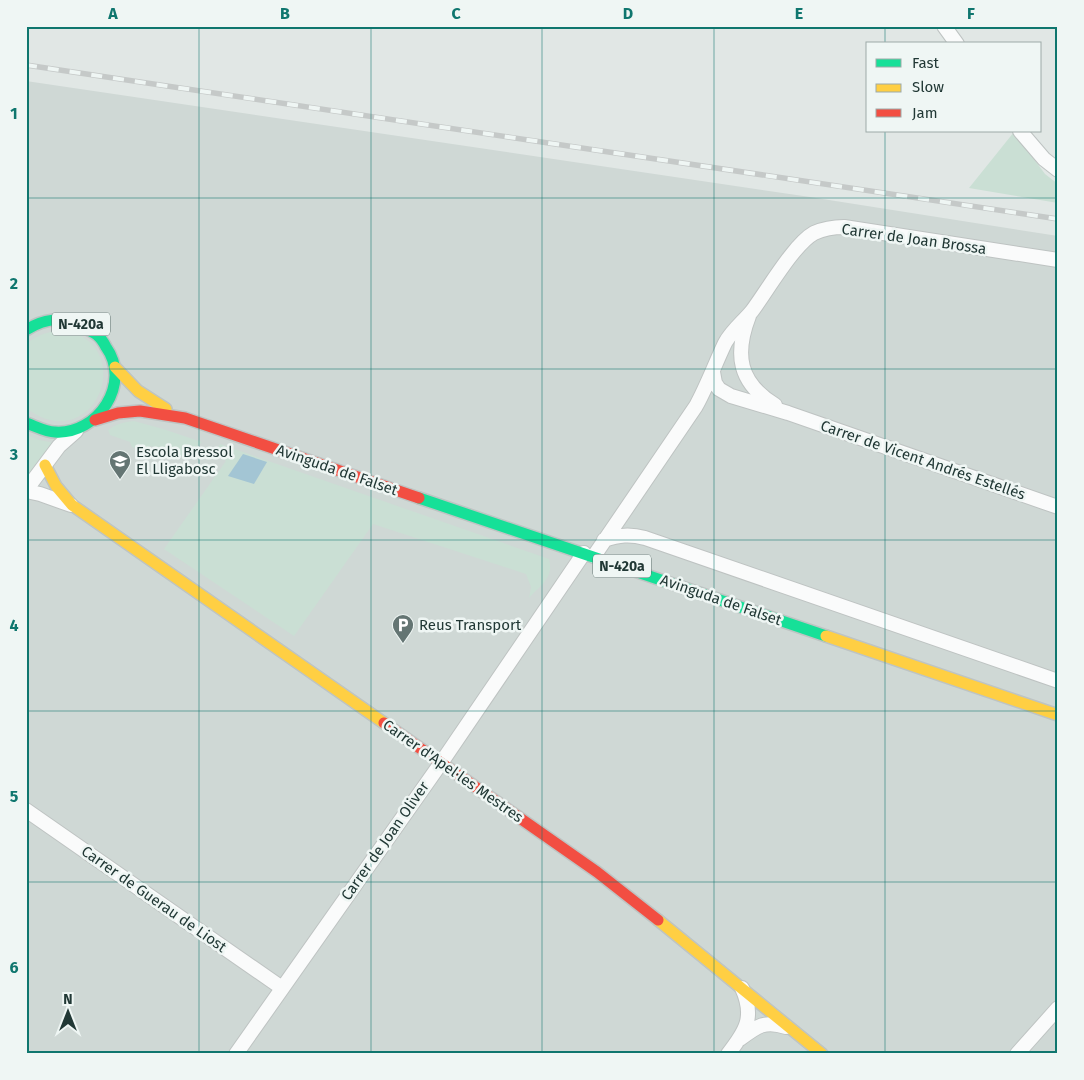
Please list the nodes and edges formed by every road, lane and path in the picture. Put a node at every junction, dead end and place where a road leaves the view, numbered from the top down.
1 (944, 26) edge
2 (955, 42) edge
3 (1021, 132) edge
4 (1058, 170) edge
5 (1058, 260) edge
6 (750, 313) junction
7 (26, 330) edge
8 (115, 367) junction
9 (713, 370) junction
10 (745, 374) junction
11 (788, 413) junction
12 (185, 418) junction
13 (95, 420) junction
14 (26, 423) edge
15 (76, 431) junction
16 (45, 465) junction
17 (26, 491) edge
18 (72, 505) junction
19 (1058, 507) edge
20 (604, 540) junction
21 (589, 555) junction
22 (1058, 681) edge
23 (1058, 715) edge
24 (440, 763) junction
25 (26, 810) edge
26 (282, 988) junction
27 (742, 988) junction
28 (1058, 1008) edge
29 (790, 1028) junction
30 (740, 1039) junction
31 (236, 1054) edge
32 (728, 1054) edge
33 (822, 1054) edge
34 (1017, 1054) edge

1 - 2 street
3 - 4 street
5 - 6 street, Carrer de Joan Brossa
6 - 9 street, Carrer de Joan Oliver
6 - 10 street
7 - 8 main road, N-420a
8 - 12 main road, N-420a
8 - 13 main road, N-420a
9 - 10 street
9 - 11 street, Carrer de Vicent Andrés Estellés
9 - 20 street, Carrer de Joan Oliver
10 - 11 street, Carrer de Vicent Andrés Estellés
11 - 19 street, Carrer de Vicent Andrés Estellés
12 - 13 main road, N-420a
12 - 21 main road, Avinguda de Falset / N-420a
13 - 15 main road, N-420a
14 - 15 main road, N-420a
15 - 16 street
16 - 17 street
16 - 18 main road, Carrer d'Apel·les Mestres
17 - 18 street, Carrer d'Apel·les Mestres
18 - 24 main road, Carrer d'Apel·les Mestres
20 - 21 street, Carrer de Joan Oliver
20 - 22 street
21 - 23 main road, Avinguda de Falset / N-420a
21 - 24 street, Carrer de Joan Oliver
24 - 26 street, Carrer de Joan Oliver
24 - 27 main road, Carrer d'Apel·les Mestres
25 - 26 street, Carrer de Guerau de Liost
26 - 31 street, Carrer de Joan Oliver
27 - 29 main road, Carrer d'Apel·les Mestres
27 - 30 street
28 - 34 street
29 - 30 street
29 - 33 main road, Carrer d'Apel·les Mestres
30 - 32 street

